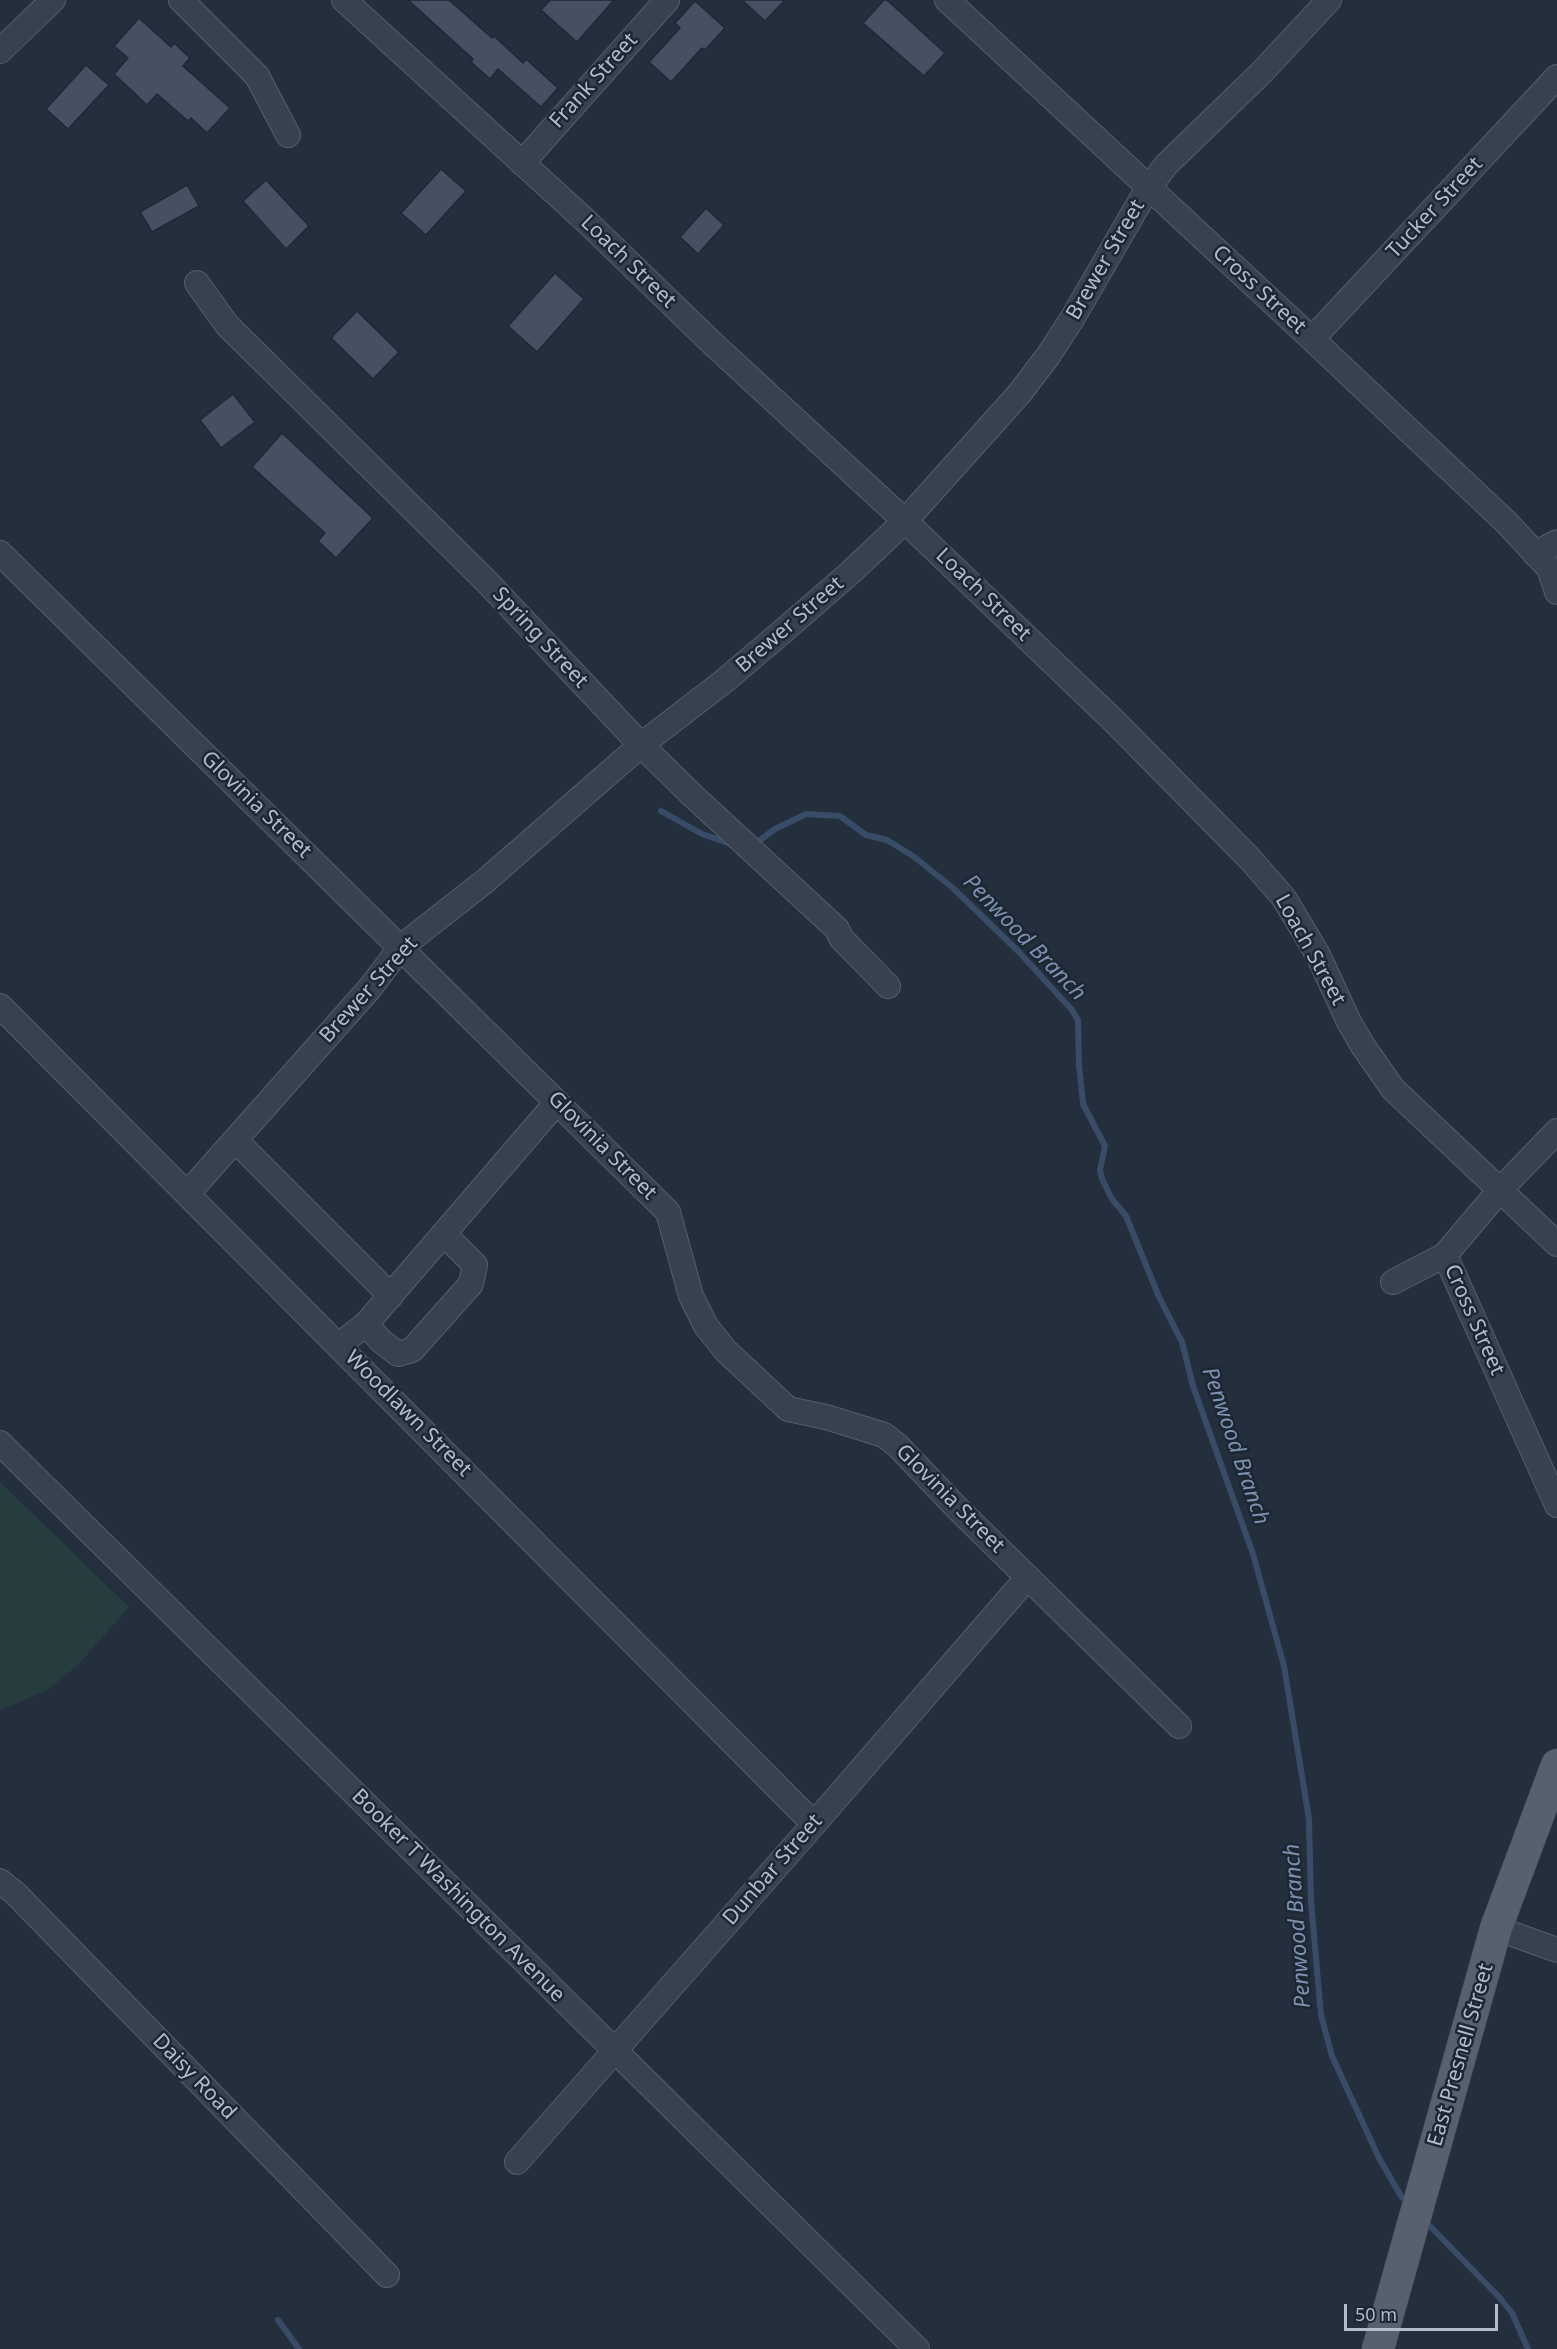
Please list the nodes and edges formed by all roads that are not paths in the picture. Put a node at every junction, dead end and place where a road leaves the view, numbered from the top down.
1 (53, 0) edge
2 (181, 0) edge
3 (344, 0) edge
4 (667, 0) edge
5 (947, 0) edge
6 (1329, 0) edge
7 (0, 51) edge
8 (1557, 77) edge
9 (288, 135) dead end
10 (522, 163) junction
11 (1149, 188) junction
12 (197, 283) dead end
13 (1312, 339) junction
14 (905, 521) junction
15 (1557, 542) edge
16 (0, 553) edge
17 (1535, 554) junction
18 (1557, 592) edge
19 (641, 745) junction
20 (401, 947) junction
21 (888, 986) dead end
22 (0, 1006) edge
23 (557, 1102) junction
24 (1557, 1131) edge
25 (235, 1140) junction
26 (1499, 1191) junction
27 (188, 1193) junction
28 (444, 1234) junction
29 (1557, 1244) edge
30 (1446, 1255) junction
31 (1393, 1282) dead end
32 (391, 1296) junction
33 (366, 1324) junction
34 (339, 1345) junction
35 (0, 1443) edge
36 (1557, 1505) edge
37 (1028, 1576) junction
38 (1179, 1726) dead end
39 (1557, 1765) edge
40 (814, 1824) junction
41 (0, 1881) edge
42 (1496, 1928) junction
43 (1557, 1950) edge
44 (614, 2051) junction
45 (517, 2162) dead end
46 (387, 2276) dead end
47 (917, 2349) edge
48 (1378, 2349) edge

1 - 7 street
2 - 9 street
3 - 10 street, Loach Street
4 - 10 street, Frank Street
5 - 11 street, Cross Street
6 - 11 street, Brewer Street
8 - 13 street, Tucker Street
10 - 14 street, Loach Street
11 - 13 street, Cross Street
11 - 14 street, Brewer Street
12 - 19 street, Spring Street
13 - 17 street, Cross Street
14 - 19 street, Brewer Street
14 - 26 street, Loach Street
15 - 17 street
16 - 20 street, Glovinia Street
17 - 18 street, Cross Street
19 - 20 street, Brewer Street
19 - 21 street, Spring Street
20 - 23 street, Glovinia Street
20 - 25 street, Brewer Street
22 - 27 street, Woodlawn Street
23 - 28 street
23 - 37 street, Glovinia Street
24 - 26 street, Cross Street
25 - 27 street, Brewer Street
25 - 32 street
26 - 29 street, Loach Street
26 - 30 street, Cross Street
27 - 34 street, Woodlawn Street
28 - 32 street
28 - 33 street
30 - 31 street
30 - 36 street, Cross Street
32 - 33 street
33 - 34 street
34 - 40 street, Woodlawn Street
35 - 44 street, Booker T Washington Avenue
37 - 38 street, Glovinia Street
37 - 40 street, Dunbar Street
39 - 42 main road, East Presnell Street
40 - 44 street, Dunbar Street
41 - 46 street, Daisy Road
42 - 43 street
42 - 48 main road, East Presnell Street
44 - 45 street, Dunbar Street
44 - 47 street, Booker T Washington Avenue

